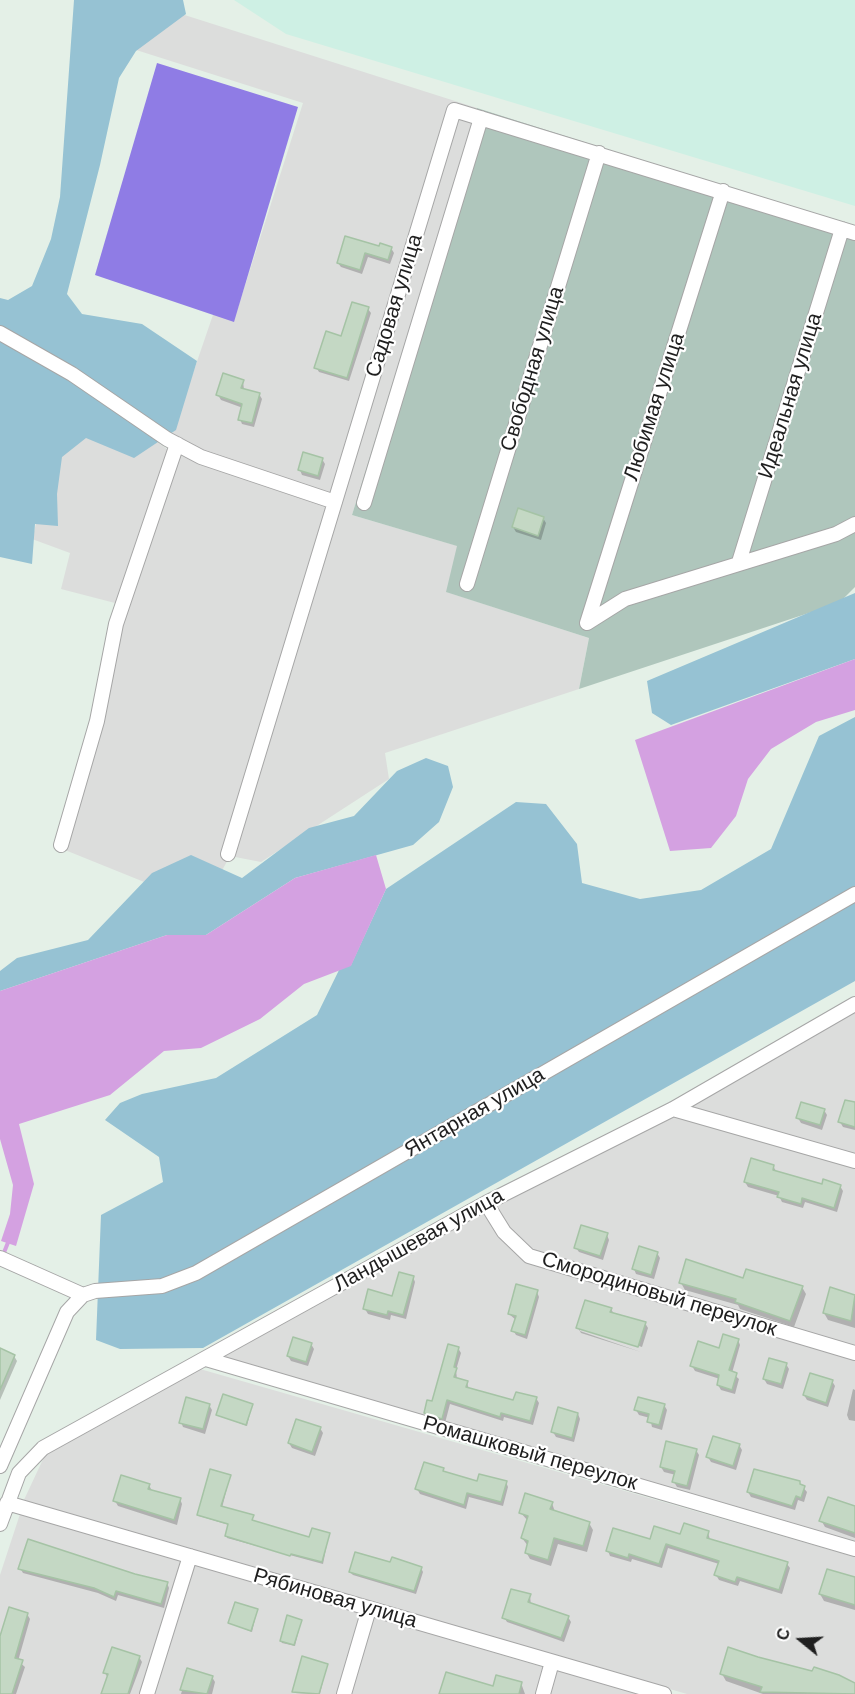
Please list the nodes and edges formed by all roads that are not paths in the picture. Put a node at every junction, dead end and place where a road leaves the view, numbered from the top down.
1 (481, 118) junction
2 (599, 153) junction
3 (723, 191) junction
4 (849, 231) edge
5 (0, 333) edge
6 (177, 444) junction
7 (335, 502) junction
8 (364, 503) dead end
9 (855, 524) edge
10 (739, 562) junction
11 (467, 584) dead end
12 (61, 845) dead end
13 (228, 854) dead end
14 (855, 894) edge
15 (855, 1004) edge
16 (673, 1109) junction
17 (855, 1161) edge
18 (486, 1203) junction
19 (0, 1258) edge
20 (83, 1295) junction
21 (855, 1353) edge
22 (206, 1359) junction
23 (0, 1466) edge
24 (7, 1503) junction
25 (0, 1524) edge
26 (855, 1549) edge
27 (190, 1556) junction
28 (369, 1609) junction
29 (552, 1662) junction
30 (147, 1694) edge
31 (344, 1694) edge
32 (543, 1694) edge
33 (664, 1694) edge

1 - 2 street
1 - 7 street, Садовая улица
1 - 8 street, Садовая улица
2 - 3 street
2 - 11 street, Свободная улица
3 - 4 street
3 - 10 street, Любимая улица
4 - 10 street, Идеальная улица
5 - 6 street
6 - 7 street
6 - 12 street
7 - 13 street, Садовая улица
9 - 10 street
14 - 20 street, Янтарная улица
15 - 16 street, Ландышевая улица
16 - 17 street
16 - 18 street, Ландышевая улица
18 - 21 street, Смородиновый переулок
18 - 22 street, Ландышевая улица
19 - 20 street
20 - 23 street
22 - 24 street, Ландышевая улица
22 - 26 street, Ромашковый переулок
24 - 25 street, Ландышевая улица
24 - 27 street, Рябиновая улица
27 - 28 street, Рябиновая улица
27 - 30 street
28 - 29 street, Рябиновая улица
28 - 31 street
29 - 32 street
29 - 33 street, Рябиновая улица

